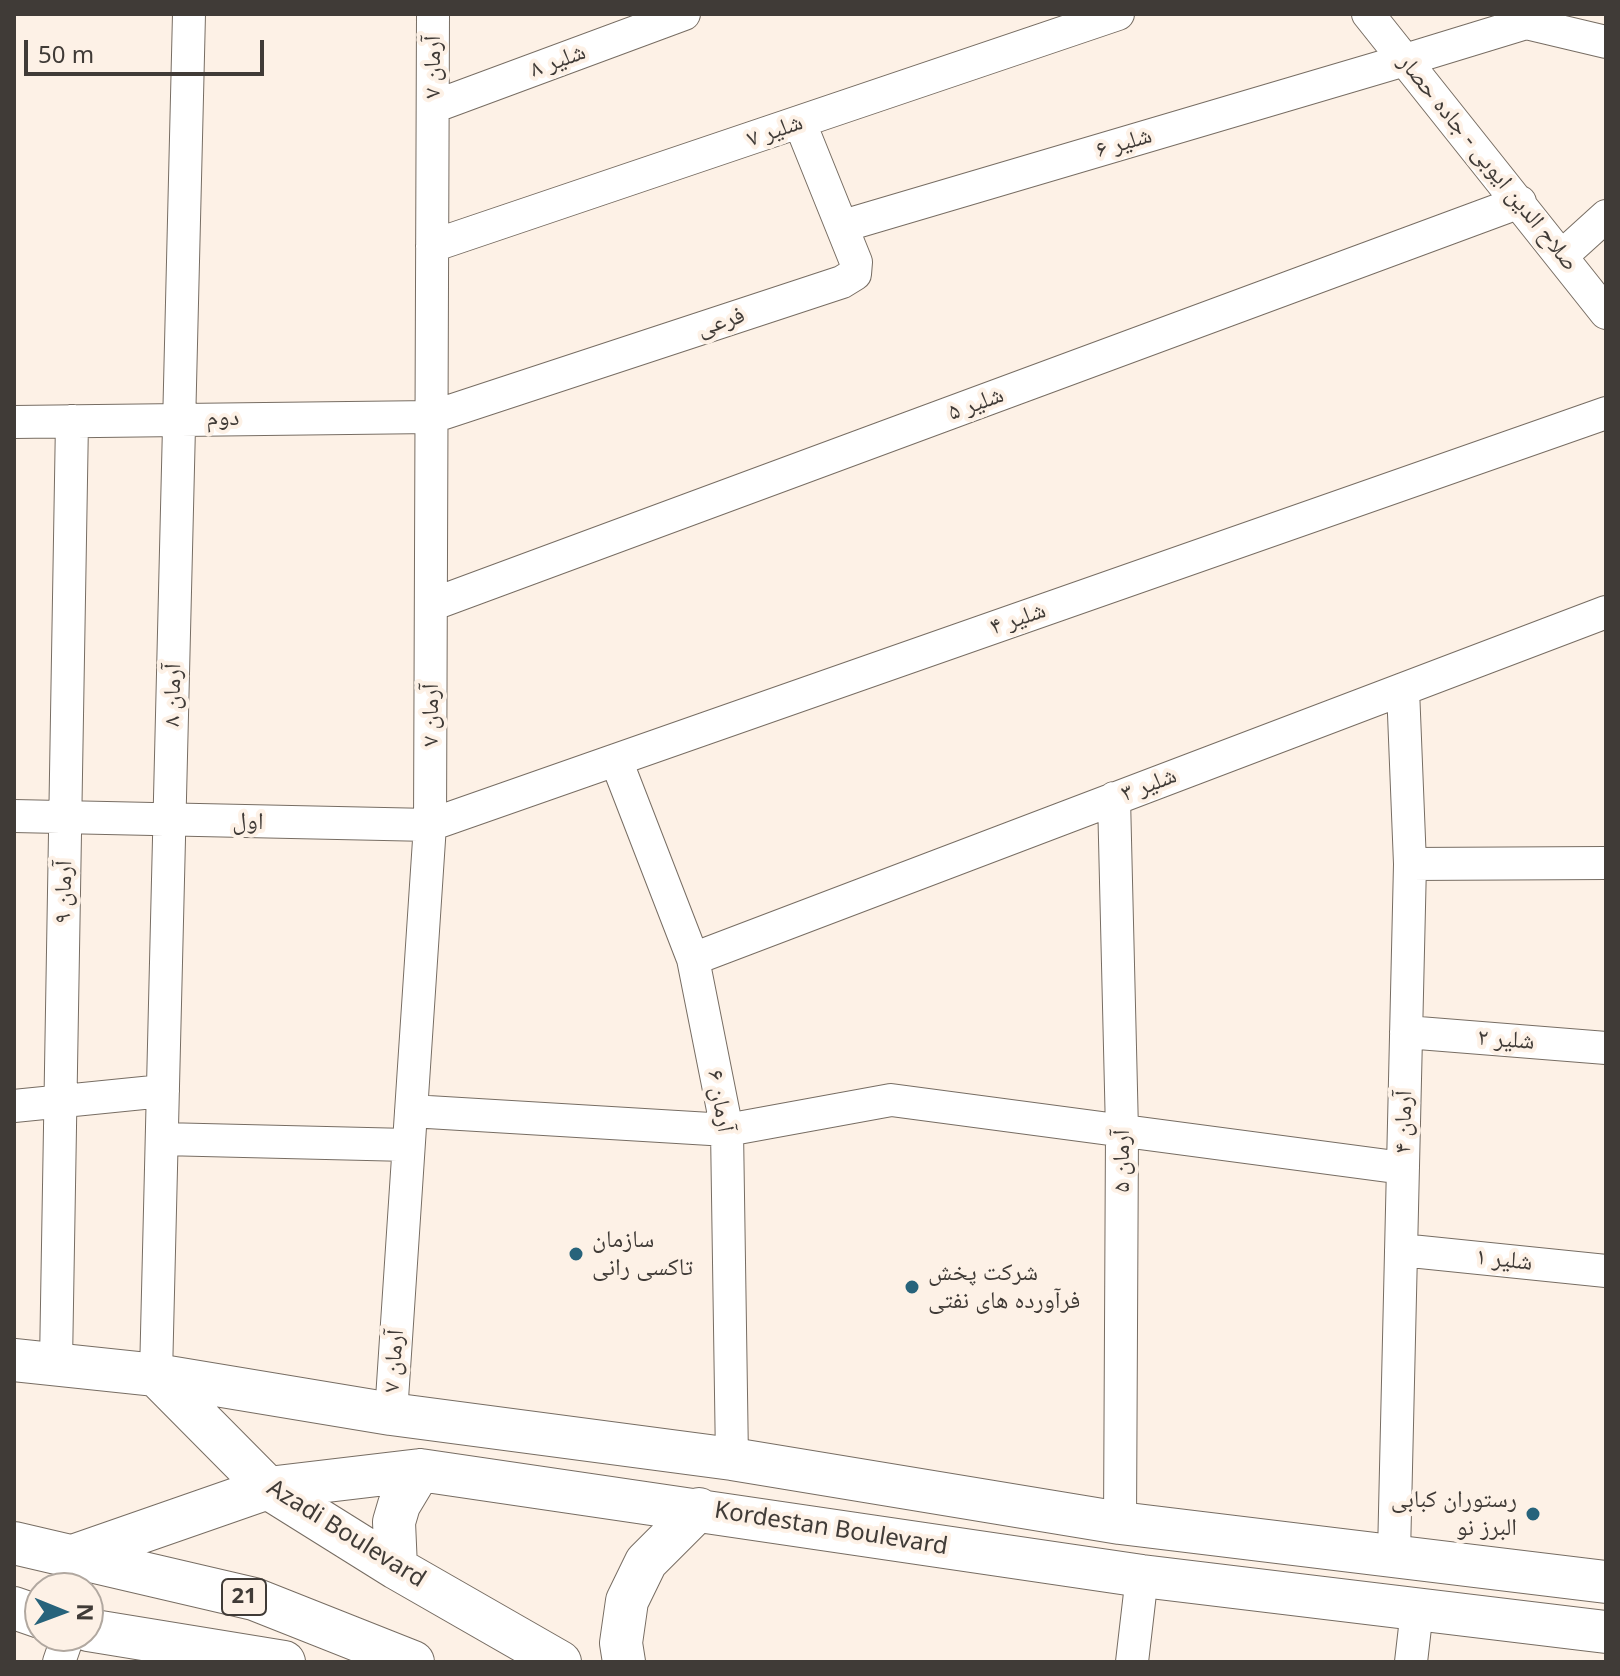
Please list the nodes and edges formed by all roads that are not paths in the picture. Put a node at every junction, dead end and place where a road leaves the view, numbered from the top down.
1 (189, 14) edge
2 (433, 14) edge
3 (684, 14) edge
4 (1118, 14) edge
5 (1368, 14) edge
6 (1528, 17) edge
7 (1606, 42) edge
8 (1405, 60) junction
9 (433, 107) junction
10 (800, 123) junction
11 (1520, 202) junction
12 (1606, 216) edge
13 (843, 226) junction
14 (432, 246) junction
15 (1563, 255) junction
16 (1606, 313) edge
17 (1606, 413) edge
18 (432, 417) junction
19 (179, 419) junction
20 (72, 421) junction
21 (14, 422) edge
22 (431, 605) junction
23 (1606, 612) edge
24 (1403, 689) junction
25 (616, 760) junction
26 (1114, 798) junction
27 (65, 814) junction
28 (14, 816) edge
29 (170, 820) junction
30 (430, 825) junction
31 (1606, 863) edge
32 (1410, 864) junction
33 (693, 959) junction
34 (1406, 1032) junction
35 (1606, 1048) edge
36 (163, 1091) junction
37 (59, 1101) junction
38 (14, 1106) edge
39 (411, 1111) junction
40 (727, 1130) junction
41 (1122, 1131) junction
42 (162, 1139) junction
43 (408, 1145) junction
44 (1403, 1168) junction
45 (1401, 1250) junction
46 (1606, 1271) edge
47 (14, 1360) edge
48 (56, 1363) junction
49 (156, 1375) junction
50 (391, 1414) junction
51 (732, 1459) junction
52 (420, 1470) junction
53 (268, 1488) junction
54 (699, 1509) junction
55 (1120, 1523) junction
56 (14, 1543) edge
57 (1394, 1554) junction
58 (67, 1558) junction
59 (396, 1568) junction
60 (1142, 1576) junction
61 (1606, 1582) edge
62 (1417, 1610) junction
63 (1606, 1632) edge
64 (104, 1633) edge
65 (284, 1662) edge
66 (413, 1662) edge
67 (560, 1662) edge
68 (624, 1662) edge
69 (1132, 1662) edge
70 (1411, 1662) edge

1 - 19 street, آرمان ۸
2 - 9 street, آرمان ۷
3 - 9 street, شلیر ۸
4 - 10 street, شلیر ۷
5 - 8 street, صلاح الدین ایوبی - جاده حصار
6 - 7 street
6 - 8 street, شلیر ۶
8 - 11 street, صلاح الدین ایوبی - جاده حصار
8 - 13 street, شلیر ۶
9 - 14 street, آرمان ۷
10 - 13 street, فرعی
10 - 14 street, شلیر ۷
11 - 15 street, صلاح الدین ایوبی - جاده حصار
11 - 22 street, شلیر ۵
12 - 15 street
13 - 18 street, فرعی
14 - 18 street, آرمان ۷
15 - 16 street, صلاح الدین ایوبی - جاده حصار
17 - 25 street, شلیر ۴
18 - 19 street, دوم
18 - 22 street, آرمان ۷
19 - 20 street, دوم
19 - 29 street, آرمان ۸
20 - 21 street, دوم
20 - 27 street, آرمان ۹
22 - 30 street, آرمان ۷
23 - 24 street, شلیر ۳
24 - 26 street, شلیر ۳
24 - 32 street, آرمان ۴
25 - 30 street, شلیر ۴
25 - 33 street, آرمان ۶
26 - 33 street, شلیر ۳
26 - 41 street, آرمان ۵
27 - 28 street, اول
27 - 29 street, اول
27 - 37 street, آرمان ۹
29 - 30 street, اول
29 - 36 street, آرمان ۸
30 - 39 street, آرمان ۷
31 - 32 street
32 - 34 street, آرمان ۴
33 - 40 street, آرمان ۶
34 - 35 street, شلیر ۲
34 - 44 street, آرمان ۴
36 - 37 street
36 - 42 street, آرمان ۸
37 - 38 street
37 - 48 street, آرمان ۹
39 - 40 street
39 - 43 street, آرمان ۷
40 - 41 street
40 - 51 street, آرمان ۶
41 - 44 street
41 - 55 street, آرمان ۵
42 - 43 street
42 - 49 street, آرمان ۸
43 - 50 street, آرمان ۷
44 - 45 street, آرمان ۴
45 - 46 street, شلیر ۱
45 - 57 street, آرمان ۴
47 - 48 main road
48 - 49 main road
49 - 50 main road
49 - 53 main road, Azadi Boulevard
50 - 51 main road
51 - 55 main road
52 - 53 main road, Kordestan Boulevard
52 - 54 main road, Kordestan Boulevard
52 - 59 main road
53 - 58 main road, Kordestan Boulevard
53 - 59 main road, Azadi Boulevard
54 - 60 main road, Kordestan Boulevard
54 - 68 main road
55 - 57 main road
56 - 58 main road, 21
57 - 61 main road
58 - 66 main road, 21
59 - 67 main road, Azadi Boulevard
60 - 62 main road, Kordestan Boulevard
60 - 69 street
62 - 63 main road, Kordestan Boulevard
62 - 70 street
64 - 65 main road

